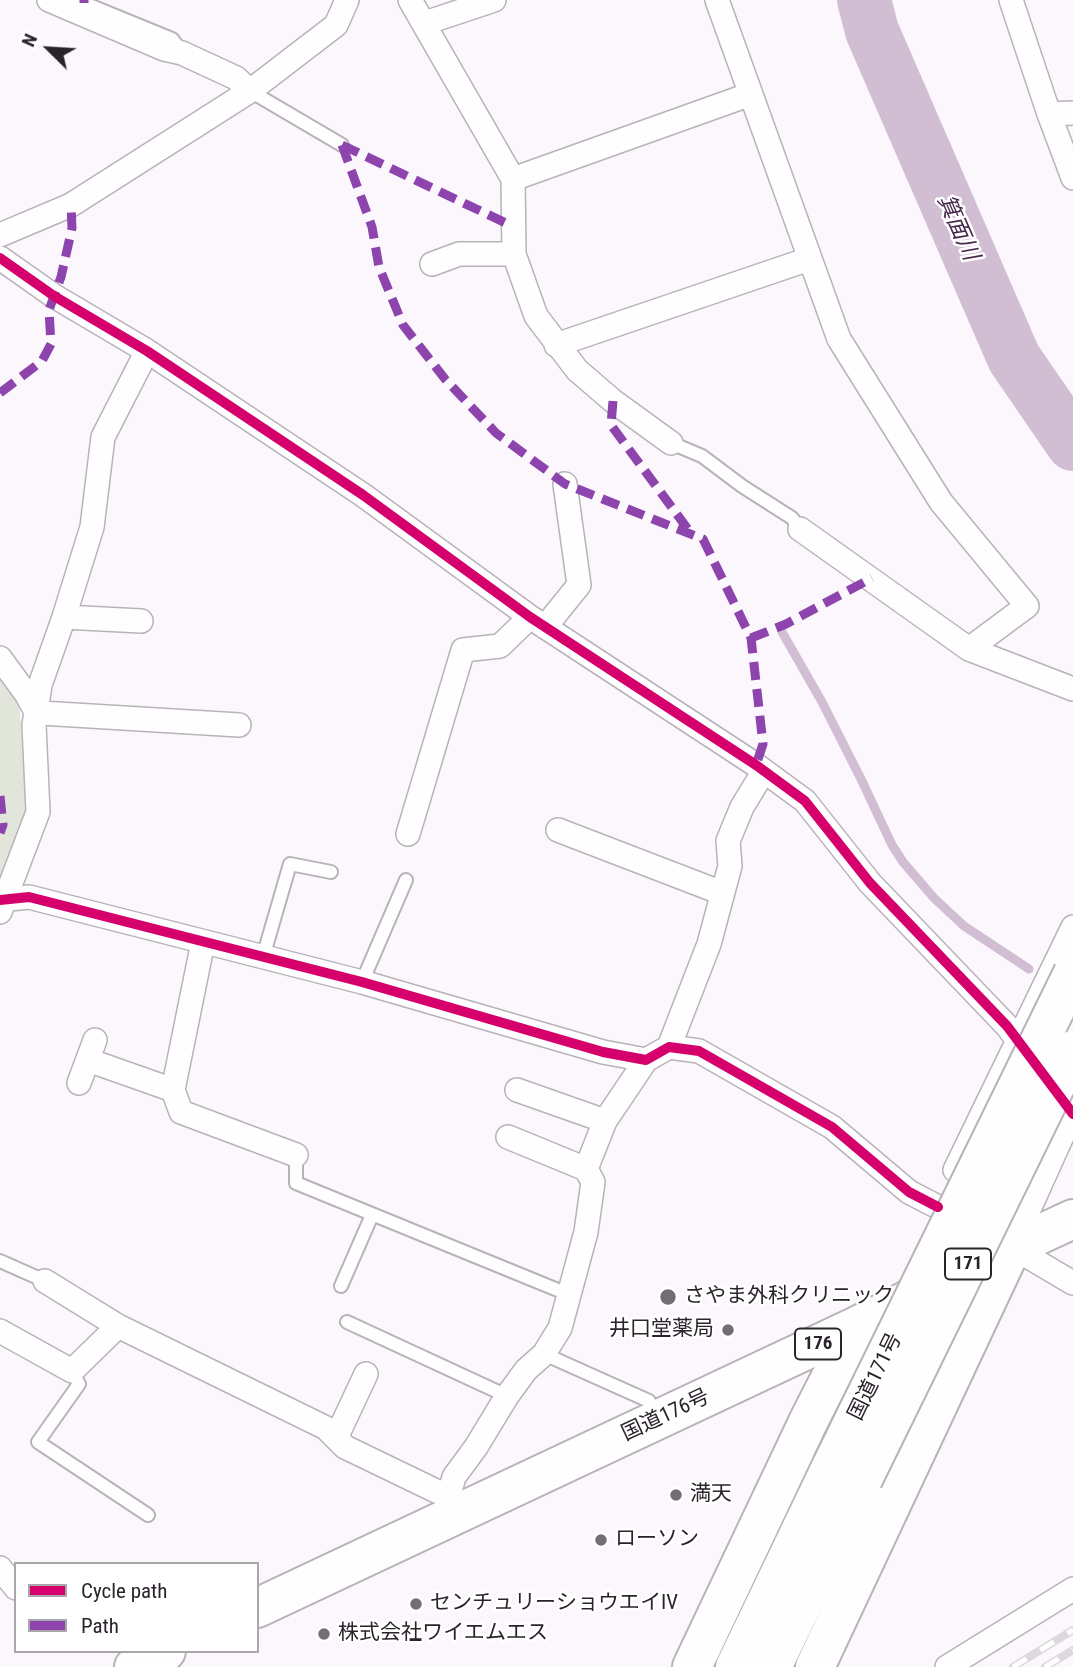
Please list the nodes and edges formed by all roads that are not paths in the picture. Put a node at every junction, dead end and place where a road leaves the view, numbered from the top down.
1 (49, 0) edge
2 (347, 0) edge
3 (410, 0) edge
4 (494, 0) edge
5 (717, 0) edge
6 (1011, 0) edge
7 (425, 23) junction
8 (250, 91) junction
9 (751, 94) junction
10 (1073, 113) edge
11 (1049, 114) junction
12 (342, 145) dead end
13 (1073, 177) edge
14 (513, 179) junction
15 (0, 235) edge
16 (514, 254) junction
17 (0, 258) edge
18 (809, 258) junction
19 (432, 264) dead end
20 (556, 345) junction
21 (147, 351) junction
22 (671, 443) joint
23 (565, 484) dead end
24 (800, 529) joint
25 (64, 617) junction
26 (141, 621) dead end
27 (538, 622) junction
28 (969, 649) junction
29 (0, 658) edge
30 (1073, 689) edge
31 (35, 710) junction
32 (239, 724) dead end
33 (764, 771) junction
34 (558, 830) dead end
35 (408, 834) dead end
36 (331, 872) dead end
37 (406, 880) dead end
38 (722, 894) junction
39 (1, 904) edge
40 (1073, 927) edge
41 (203, 942) junction
42 (263, 957) junction
43 (1073, 973) edge
44 (362, 982) junction
45 (1017, 1040) junction
46 (669, 1047) junction
47 (1073, 1050) edge
48 (646, 1060) junction
49 (79, 1083) dead end
50 (173, 1090) junction
51 (517, 1090) dead end
52 (1073, 1113) edge
53 (605, 1121) junction
54 (508, 1137) dead end
55 (296, 1155) joint
56 (586, 1169) junction
57 (935, 1214) junction
58 (372, 1215) junction
59 (1073, 1219) edge
60 (1012, 1247) junction
61 (0, 1261) edge
62 (972, 1268) junction
63 (45, 1281) joint
64 (1073, 1283) edge
65 (341, 1286) dead end
66 (570, 1295) junction
67 (347, 1322) dead end
68 (117, 1326) junction
69 (858, 1326) junction
70 (0, 1331) edge
71 (544, 1354) junction
72 (72, 1371) junction
73 (366, 1374) dead end
74 (506, 1396) junction
75 (659, 1419) junction
76 (336, 1438) junction
77 (863, 1480) junction
78 (454, 1503) junction
79 (148, 1515) dead end
80 (0, 1568) edge
81 (14, 1586) edge
82 (1073, 1589) edge
83 (724, 1598) junction
84 (259, 1607) edge
85 (692, 1667) edge
86 (735, 1667) edge
87 (772, 1667) edge
88 (815, 1667) edge
89 (947, 1667) edge

1 - 8 street
2 - 8 street
3 - 7 street
4 - 7 street
5 - 9 street
6 - 11 street
7 - 14 street
8 - 12 lane
8 - 15 street
9 - 14 street
9 - 18 street
10 - 11 street
11 - 13 street
14 - 16 street
16 - 19 street
16 - 20 street
17 - 21 street
18 - 20 street
18 - 28 street
20 - 22 street
21 - 25 street
21 - 27 street
22 - 24 lane
23 - 27 street
24 - 28 street
25 - 26 street
25 - 31 street
27 - 33 street
27 - 35 street
28 - 30 street
29 - 31 street
31 - 32 street
31 - 39 street
33 - 38 street
33 - 45 street
34 - 38 street
36 - 42 lane
37 - 44 lane
38 - 46 street
39 - 41 street
40 - 45 street
41 - 42 street
41 - 50 street
42 - 44 street
43 - 77 highway, 国道171号 / 171, bridge
44 - 48 street
45 - 52 street
45 - 57 street
46 - 48 street
46 - 57 street
47 - 77 highway, 国道171号 / 171, bridge
48 - 53 street
49 - 50 street
50 - 55 street
51 - 53 street
52 - 60 street
53 - 56 street
54 - 56 street
55 - 58 lane
56 - 66 street
57 - 62 street
57 - 69 street
58 - 65 lane
58 - 66 lane
59 - 60 highway, 国道176号 / 176
60 - 62 highway, 国道176号 / 176
60 - 64 street
60 - 77 highway
61 - 63 lane
62 - 69 highway, 国道176号 / 176
63 - 68 street
66 - 71 street
67 - 74 lane
68 - 72 street
68 - 76 street
69 - 75 highway, 国道176号 / 176
69 - 83 highway
70 - 72 street
71 - 74 street
71 - 75 lane
72 - 79 lane
73 - 76 street
74 - 78 street
75 - 78 highway, 国道176号 / 176
76 - 78 street
77 - 83 street
77 - 86 highway, 国道171号 / 171
77 - 87 highway, 国道171号 / 171
77 - 88 highway
78 - 84 highway, 国道176号 / 176
80 - 81 street
82 - 89 street
83 - 85 highway

